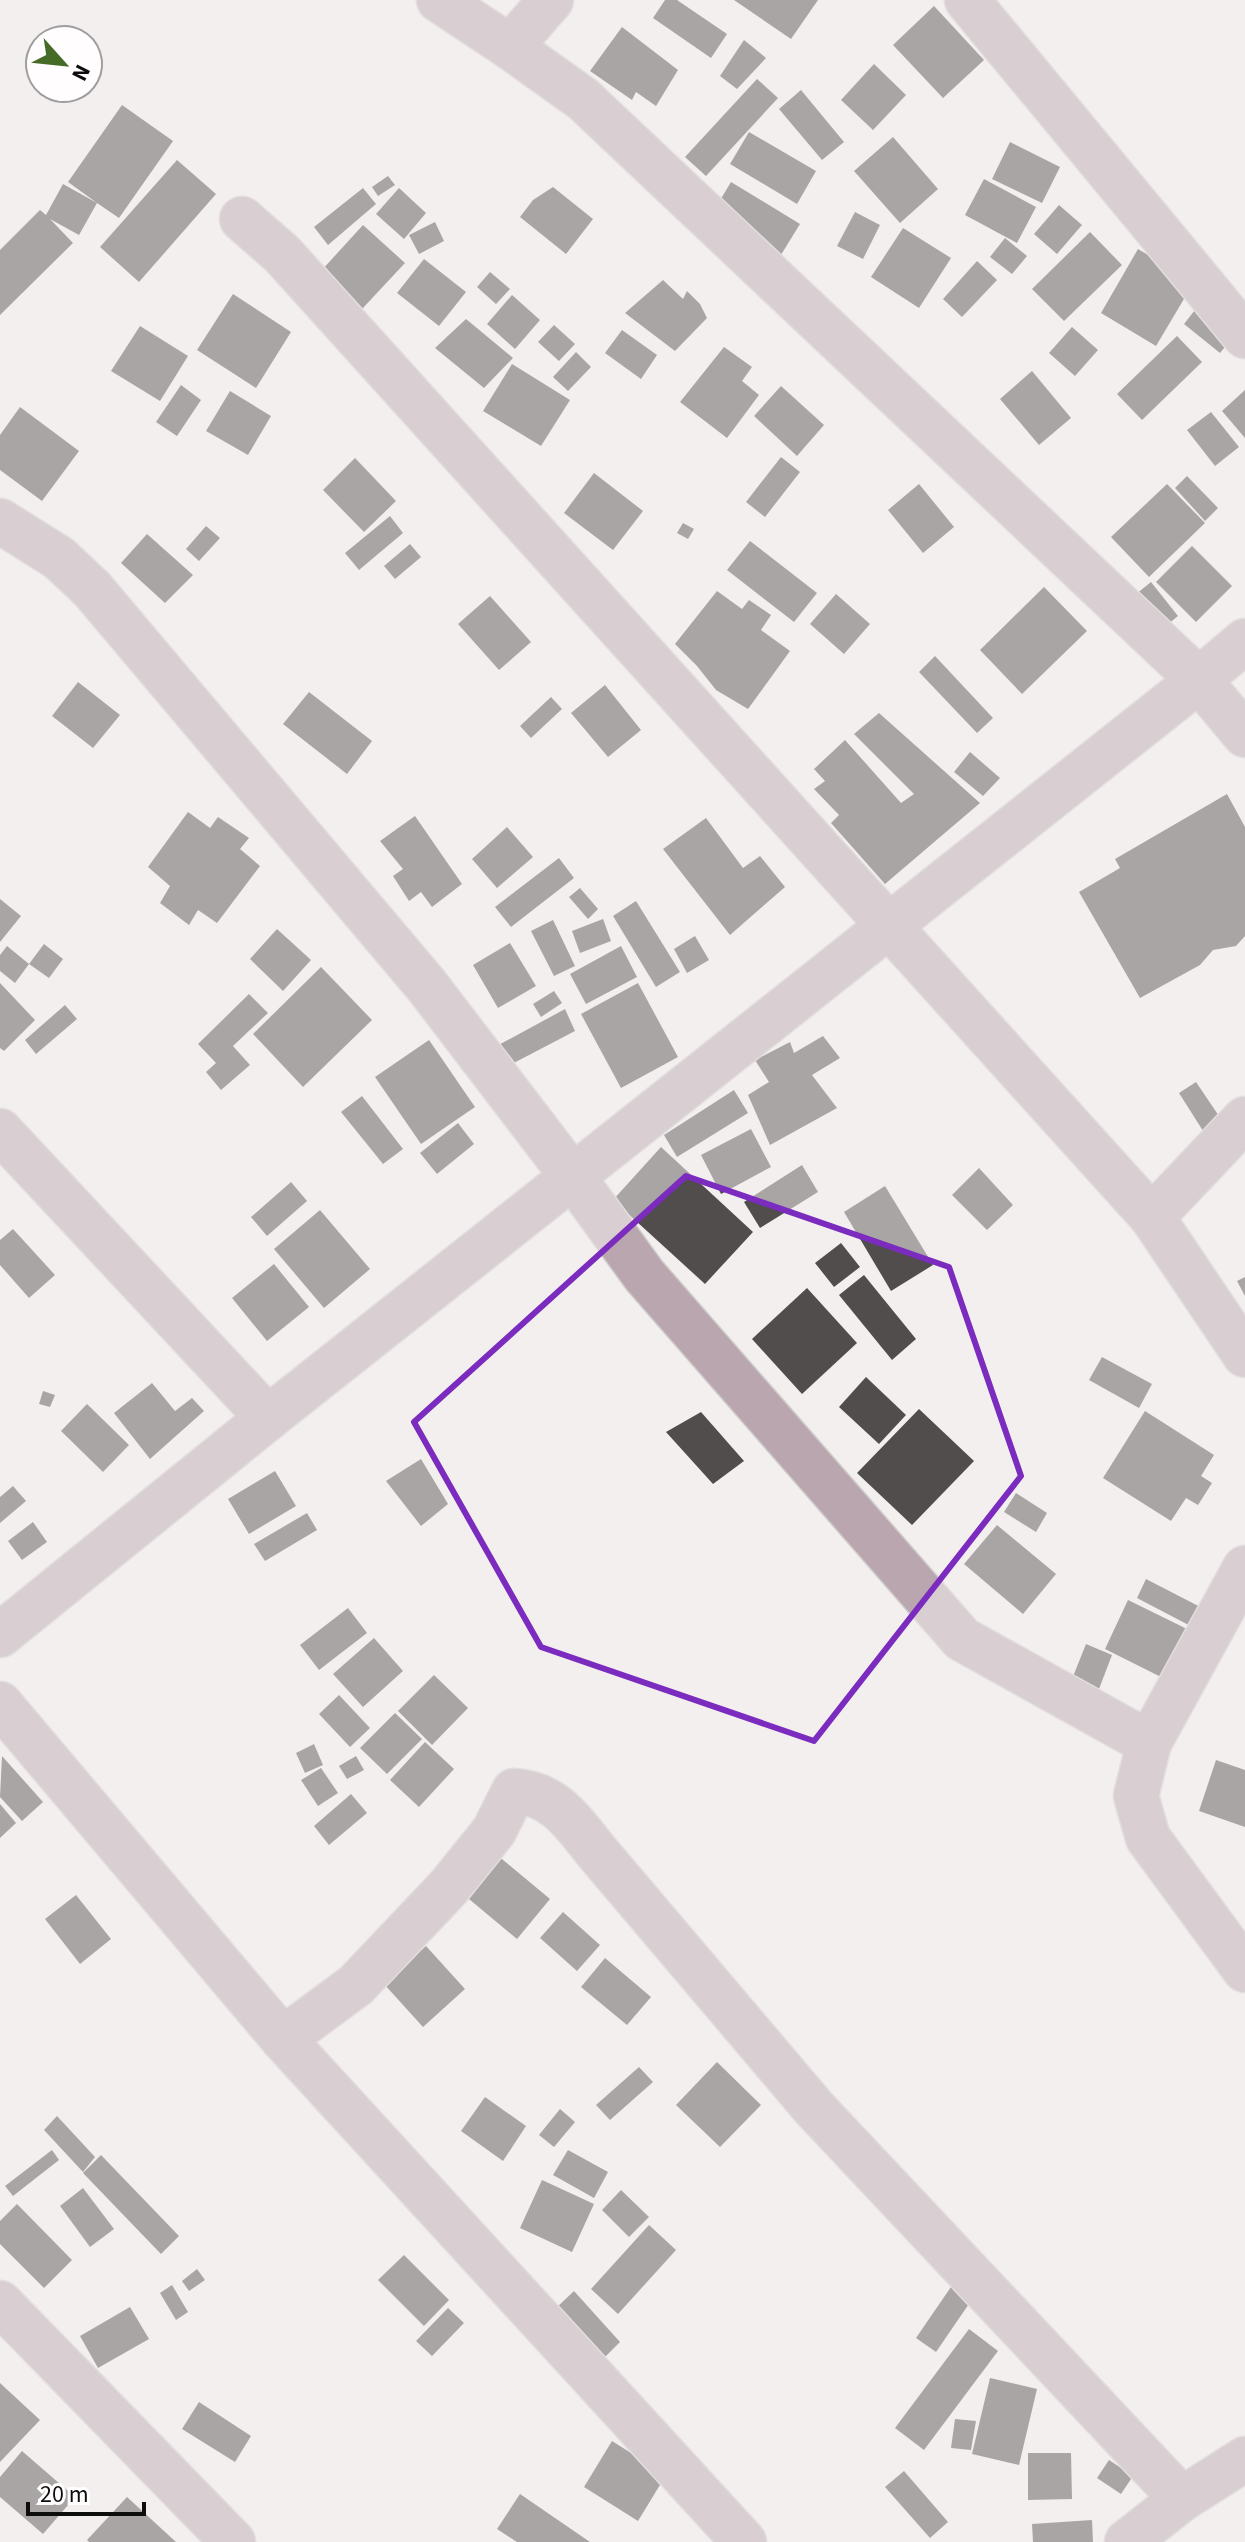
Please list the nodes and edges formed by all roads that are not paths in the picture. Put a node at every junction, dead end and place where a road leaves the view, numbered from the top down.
1 (439, 0) edge
2 (551, 0) edge
3 (967, 0) edge
4 (510, 47) junction
5 (242, 219) dead end
6 (1245, 336) edge
7 (0, 521) edge
8 (1245, 641) edge
9 (1199, 680) junction
10 (1245, 735) edge
11 (889, 926) junction
12 (1245, 1119) edge
13 (0, 1131) edge
14 (573, 1177) junction
15 (1152, 1217) junction
16 (1245, 1355) edge
17 (268, 1418) junction
18 (1245, 1568) edge
19 (0, 1635) edge
20 (0, 1704) edge
21 (1149, 1743) junction
22 (1245, 1970) edge
23 (283, 2039) junction
24 (0, 2303) edge
25 (1245, 2459) edge
26 (1182, 2499) junction
27 (233, 2542) edge
28 (744, 2542) edge
29 (1127, 2542) edge

1 - 4 street
2 - 4 street
3 - 6 street
4 - 9 street
5 - 11 street
7 - 14 street
8 - 9 street
9 - 10 street
9 - 11 street
11 - 14 street
11 - 15 street
12 - 15 street
13 - 17 street
14 - 17 street
14 - 21 street
15 - 16 street
17 - 19 street
18 - 21 street
20 - 23 street
21 - 22 street
23 - 26 street
23 - 28 street
24 - 27 street
25 - 26 street
26 - 29 street

